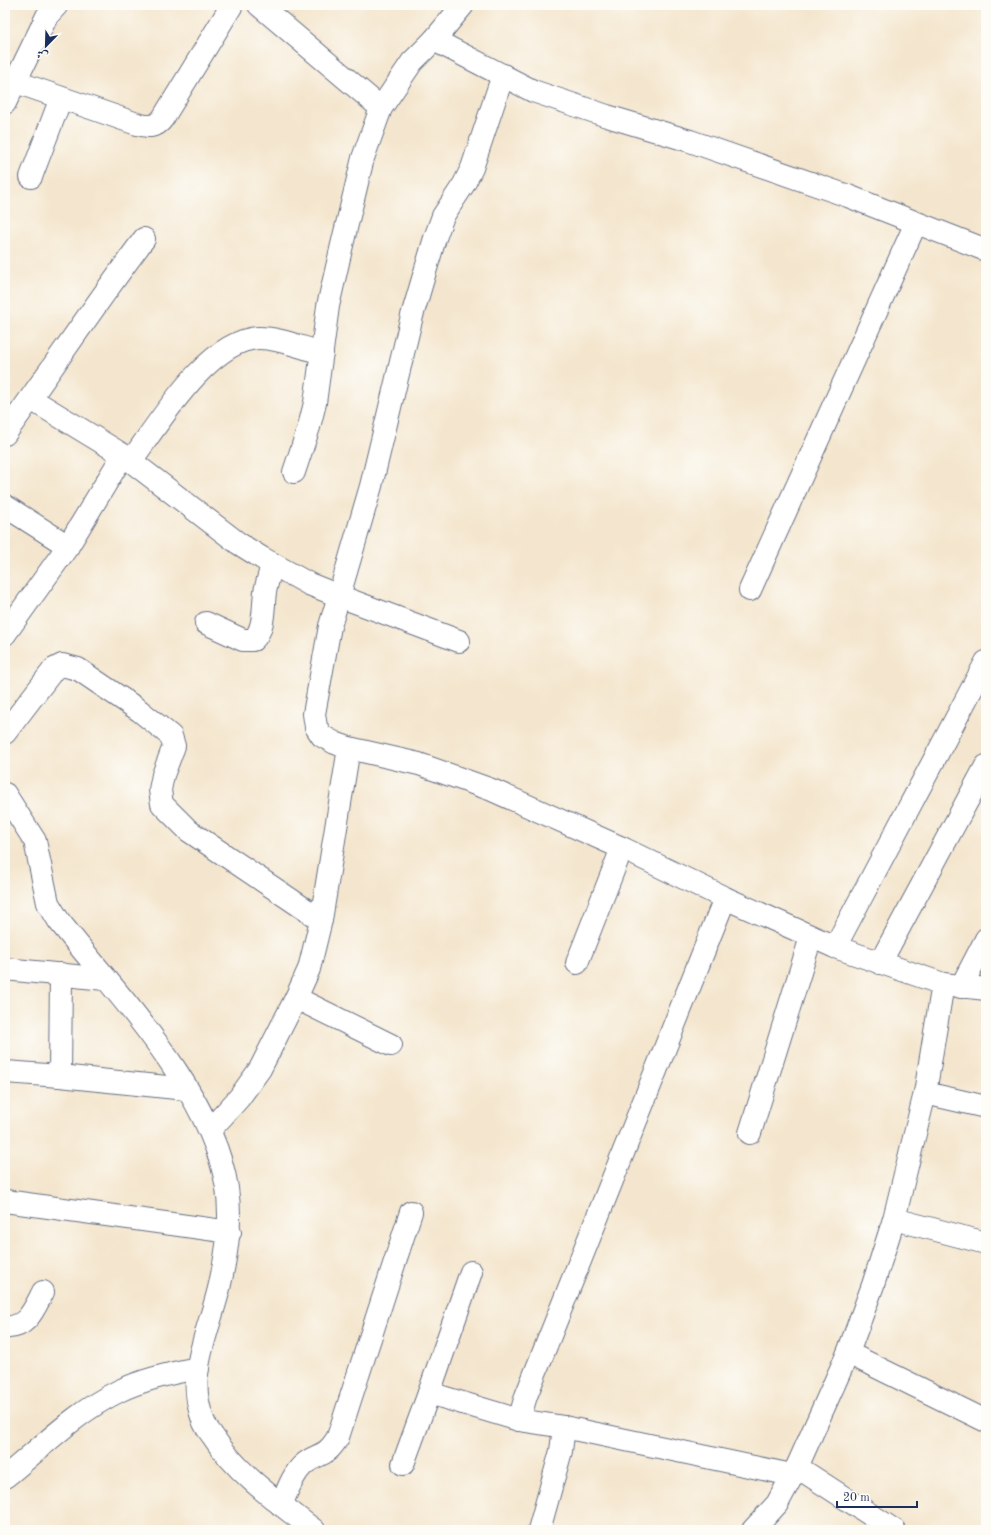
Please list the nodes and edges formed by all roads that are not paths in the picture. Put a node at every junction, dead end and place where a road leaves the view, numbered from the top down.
1 (58, 5) edge
2 (232, 5) edge
3 (259, 5) edge
4 (463, 5) edge
5 (434, 40) junction
6 (503, 75) junction
7 (16, 82) junction
8 (61, 98) junction
9 (5, 103) edge
10 (381, 108) junction
11 (31, 177) dead end
12 (916, 223) junction
13 (144, 239) dead end
14 (986, 250) edge
15 (322, 353) junction
16 (31, 399) junction
17 (5, 434) edge
18 (127, 458) junction
19 (294, 472) dead end
20 (5, 506) edge
21 (68, 546) junction
22 (272, 564) junction
23 (750, 590) dead end
24 (339, 596) junction
25 (206, 622) dead end
26 (5, 634) edge
27 (459, 641) dead end
28 (986, 662) edge
29 (5, 733) edge
30 (349, 748) junction
31 (986, 766) edge
32 (5, 794) edge
33 (622, 848) junction
34 (725, 898) junction
35 (321, 920) junction
36 (811, 937) junction
37 (986, 939) edge
38 (835, 947) junction
39 (577, 963) dead end
40 (880, 963) junction
41 (5, 969) edge
42 (61, 974) junction
43 (105, 978) junction
44 (952, 986) junction
45 (986, 989) edge
46 (296, 998) junction
47 (390, 1045) dead end
48 (5, 1072) edge
49 (60, 1076) junction
50 (186, 1089) junction
51 (925, 1093) junction
52 (986, 1107) edge
53 (210, 1130) junction
54 (750, 1132) dead end
55 (5, 1201) edge
56 (411, 1212) dead end
57 (894, 1219) junction
58 (230, 1232) junction
59 (986, 1243) edge
60 (470, 1272) dead end
61 (43, 1292) dead end
62 (5, 1327) edge
63 (848, 1353) junction
64 (198, 1368) junction
65 (429, 1392) junction
66 (519, 1420) junction
67 (986, 1421) edge
68 (564, 1427) junction
69 (403, 1464) dead end
70 (794, 1471) junction
71 (5, 1477) edge
72 (281, 1505) junction
73 (314, 1530) edge
74 (539, 1530) edge
75 (753, 1530) edge
76 (894, 1530) edge

1 - 7 street
2 - 8 street
3 - 10 street
4 - 5 street
5 - 6 street
5 - 10 street
6 - 12 street
6 - 24 street
7 - 8 street
7 - 9 street
8 - 11 street
10 - 15 street
12 - 14 street
12 - 23 street
13 - 16 street
15 - 18 street
15 - 19 street
16 - 17 street
16 - 18 street
18 - 21 street
18 - 22 street
20 - 21 street
21 - 26 street
22 - 24 street
22 - 25 street
24 - 27 street
24 - 30 street
28 - 38 street
29 - 35 street
30 - 33 street
30 - 35 street
31 - 40 street
32 - 43 street
33 - 34 street
33 - 39 street
34 - 36 street
34 - 66 street
35 - 46 street
36 - 38 street
36 - 54 street
37 - 44 street
38 - 40 street
40 - 44 street
41 - 42 street
42 - 43 street
42 - 49 street
43 - 50 street
44 - 45 street
44 - 51 street
46 - 47 street
46 - 53 street
48 - 49 street
49 - 50 street
50 - 53 street
51 - 52 street
51 - 57 street
53 - 58 street
55 - 58 street
56 - 72 street
57 - 59 street
57 - 63 street
58 - 64 street
60 - 65 street
61 - 62 street
63 - 67 street
63 - 70 street
64 - 71 street
64 - 72 street
65 - 66 street
65 - 69 street
66 - 68 street
68 - 70 street
68 - 74 street
70 - 75 street
70 - 76 street
72 - 73 street

